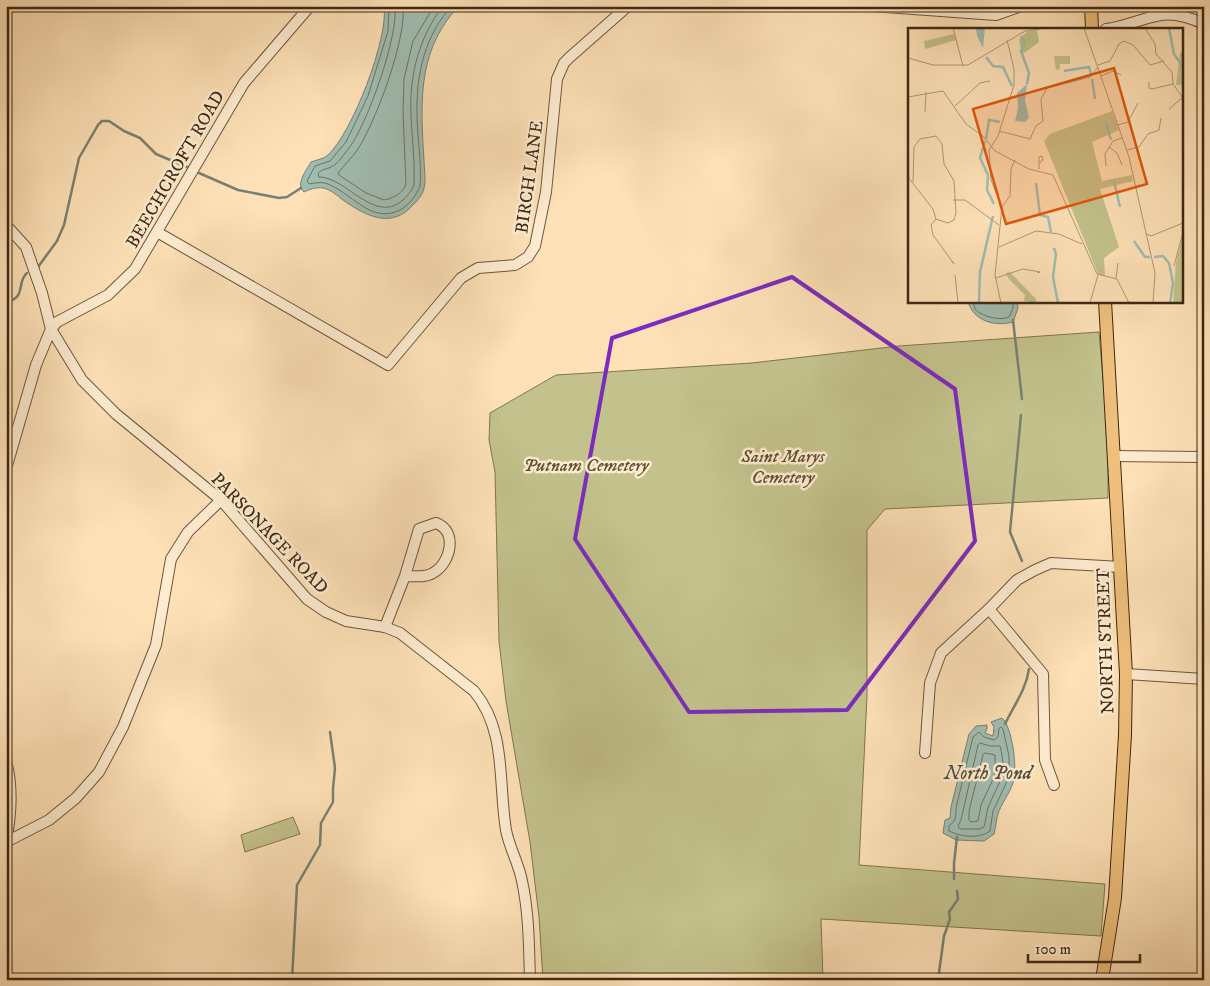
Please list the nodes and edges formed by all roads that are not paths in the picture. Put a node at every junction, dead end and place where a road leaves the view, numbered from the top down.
1 (310, 6) edge
2 (628, 6) edge
3 (872, 6) edge
4 (1021, 6) edge
5 (1091, 6) edge
6 (1204, 24) edge
7 (1092, 28) edge
8 (1118, 28) edge
9 (6, 225) edge
10 (157, 232) junction
11 (1105, 302) edge
12 (51, 329) junction
13 (1204, 454) edge
14 (1113, 456) junction
15 (6, 469) edge
16 (221, 500) junction
17 (1121, 567) junction
18 (406, 576) junction
19 (989, 609) junction
20 (385, 627) junction
21 (1126, 674) junction
22 (1204, 679) edge
23 (925, 753) dead end
24 (6, 760) edge
25 (1054, 785) dead end
26 (6, 842) edge
27 (530, 980) edge
28 (1102, 980) edge

1 - 10 street, BEECHCROFT ROAD
2 - 10 street, BIRCH LANE
3 - 4 street
5 - 7 main road
6 - 8 street
9 - 12 street, PARSONAGE ROAD
10 - 12 street, BEECHCROFT ROAD
11 - 14 main road, NORTH STREET
12 - 15 street
12 - 16 street, PARSONAGE ROAD
13 - 14 street
14 - 17 main road, NORTH STREET
16 - 20 street, PARSONAGE ROAD
16 - 26 street
17 - 19 street
17 - 21 main road, NORTH STREET
18 - 18 street
18 - 20 street
19 - 23 street
19 - 25 street
20 - 27 street, PARSONAGE ROAD
21 - 22 street
21 - 28 main road, NORTH STREET
24 - 26 street

